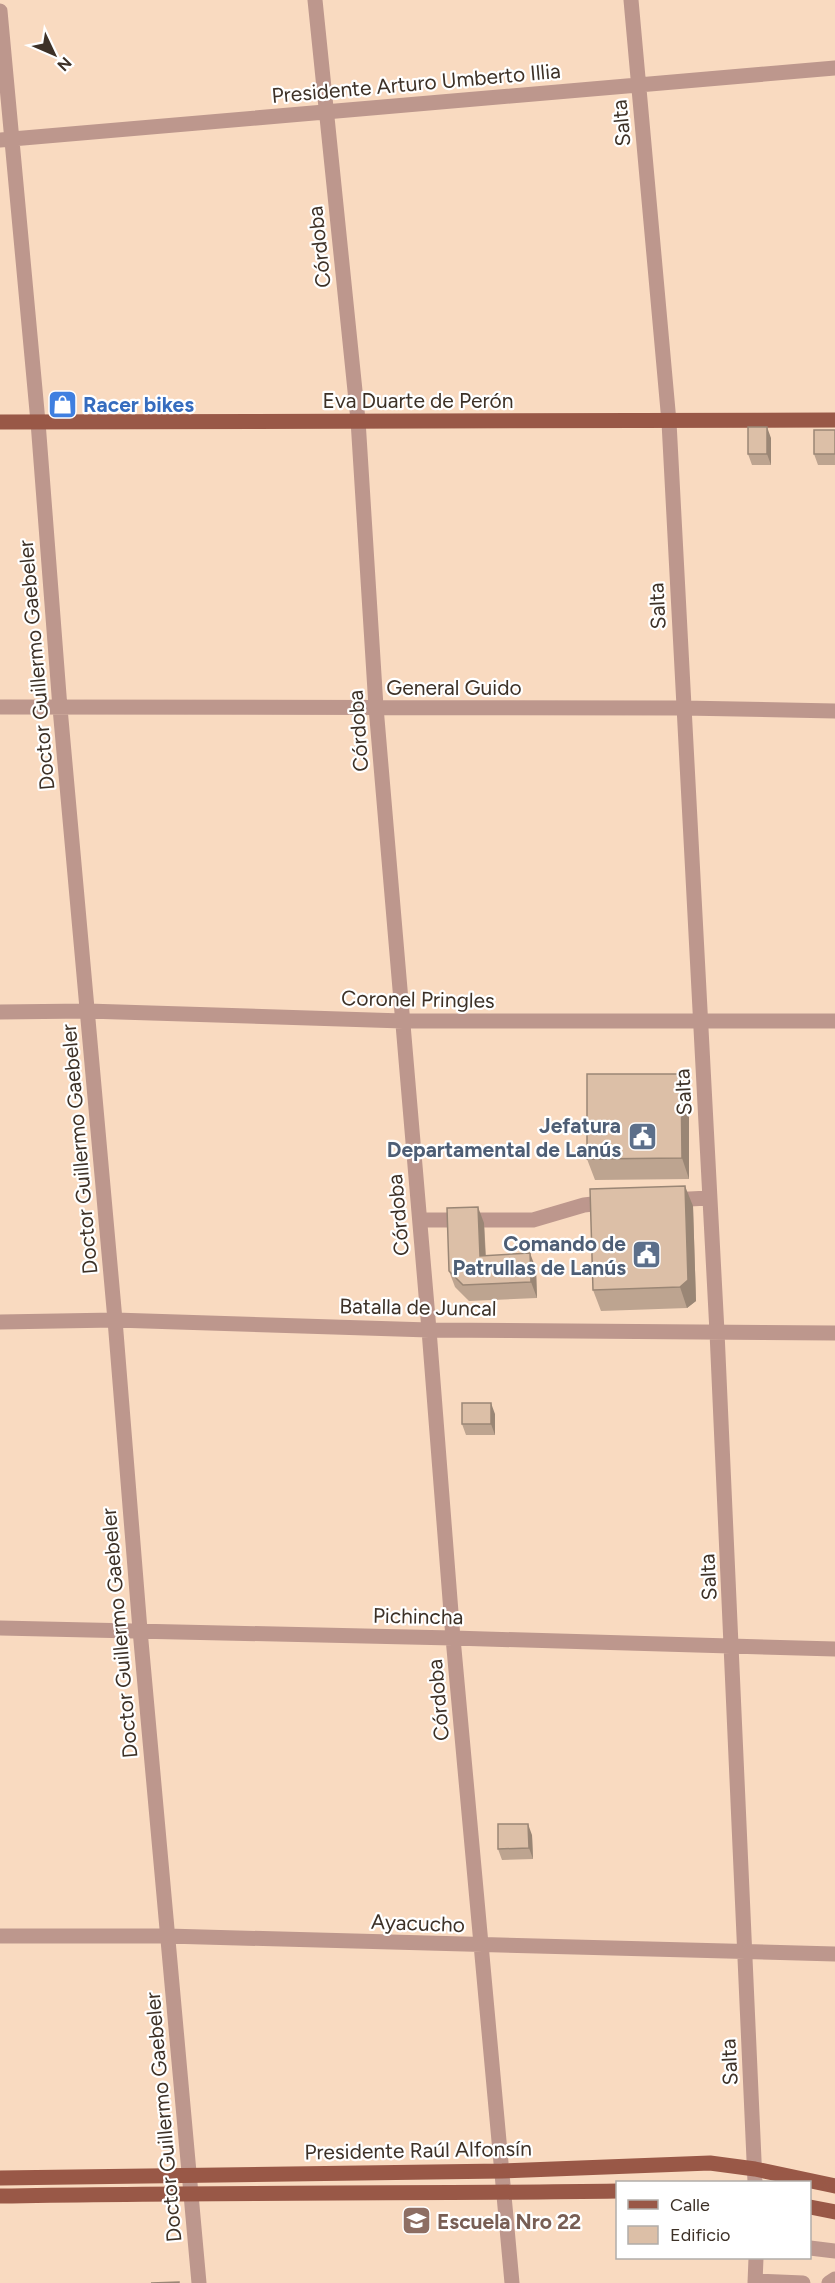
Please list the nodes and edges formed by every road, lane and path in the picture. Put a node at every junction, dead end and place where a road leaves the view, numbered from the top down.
1 (315, 0) edge
2 (631, 0) edge
3 (0, 11) edge
4 (835, 68) edge
5 (638, 84) junction
6 (326, 113) junction
7 (5, 140) edge
8 (358, 420) junction
9 (835, 420) edge
10 (0, 422) edge
11 (38, 422) junction
12 (669, 422) junction
13 (0, 707) edge
14 (376, 707) junction
15 (60, 708) junction
16 (683, 708) junction
17 (835, 711) edge
18 (87, 1011) junction
19 (0, 1012) edge
20 (403, 1021) junction
21 (835, 1021) edge
22 (701, 1022) junction
23 (709, 1198) junction
24 (651, 1200) edge
25 (627, 1201) edge
26 (420, 1220) junction
27 (116, 1320) junction
28 (0, 1322) edge
29 (429, 1330) junction
30 (717, 1332) junction
31 (835, 1333) edge
32 (0, 1628) edge
33 (140, 1630) junction
34 (453, 1638) junction
35 (732, 1647) junction
36 (835, 1649) edge
37 (0, 1936) edge
38 (167, 1936) junction
39 (483, 1946) junction
40 (745, 1951) junction
41 (835, 1954) edge
42 (502, 2171) junction
43 (190, 2174) junction
44 (755, 2176) edge
45 (0, 2178) edge
46 (791, 2181) edge
47 (811, 2184) edge
48 (835, 2187) edge
49 (616, 2191) edge
50 (191, 2192) junction
51 (504, 2193) junction
52 (0, 2196) edge
53 (811, 2207) edge
54 (835, 2212) edge
55 (811, 2248) edge
56 (835, 2252) edge
57 (756, 2259) edge
58 (835, 2279) edge
59 (755, 2282) edge
60 (199, 2283) edge
61 (512, 2283) edge
62 (803, 2283) edge
63 (829, 2283) edge

1 - 6 street, Córdoba
2 - 5 street, Salta
3 - 7 street, Doctor Guillermo Gaebeler
4 - 5 street, Presidente Arturo Umberto Illia
5 - 6 street, Presidente Arturo Umberto Illia
5 - 12 street, Salta
6 - 7 street, Presidente Arturo Umberto Illia
6 - 8 street, Córdoba
7 - 11 street, Doctor Guillermo Gaebeler
8 - 11 main road, Eva Duarte de Perón
8 - 12 main road, Eva Duarte de Perón
8 - 14 street, Córdoba
9 - 12 main road, Eva Duarte de Perón
10 - 11 main road, Eva Duarte de Perón
11 - 15 street, Doctor Guillermo Gaebeler
12 - 16 street, Salta
13 - 15 street, General Guido
14 - 15 street, General Guido
14 - 16 street, General Guido
14 - 20 street, Córdoba
15 - 18 street, Doctor Guillermo Gaebeler
16 - 17 street, General Guido
16 - 22 street, Salta
18 - 19 street, Coronel Pringles
18 - 20 street, Coronel Pringles
18 - 27 street, Doctor Guillermo Gaebeler
20 - 22 street, Coronel Pringles
20 - 26 street, Córdoba
21 - 22 street, Coronel Pringles
22 - 23 street, Salta
23 - 24 street
23 - 30 street, Salta
25 - 26 street
26 - 29 street, Córdoba
27 - 28 street, Batalla de Juncal
27 - 29 street, Batalla de Juncal
27 - 33 street, Doctor Guillermo Gaebeler
29 - 30 street, Batalla de Juncal
29 - 34 street, Córdoba
30 - 31 street, Batalla de Juncal
30 - 35 street, Salta
32 - 33 street, Pichincha
33 - 34 street, Pichincha
33 - 38 street, Doctor Guillermo Gaebeler
34 - 35 street, Pichincha
34 - 39 street, Córdoba
35 - 36 street, Pichincha
35 - 40 street, Salta
37 - 38 street, Ayacucho
38 - 39 street, Ayacucho
38 - 43 street, Doctor Guillermo Gaebeler
39 - 40 street, Ayacucho
39 - 42 street, Córdoba
40 - 41 street, Ayacucho
40 - 44 street, Salta
42 - 43 main road, Presidente Raúl Alfonsín
42 - 44 main road, Presidente Raúl Alfonsín
42 - 51 street, Córdoba
43 - 45 main road, Presidente Raúl Alfonsín
43 - 50 street, Doctor Guillermo Gaebeler
44 - 46 main road, Presidente Raúl Alfonsín
47 - 48 main road, Presidente Raúl Alfonsín
49 - 51 main road, Presidente Raúl Alfonsín
50 - 51 main road, Presidente Raúl Alfonsín
50 - 52 main road, Presidente Raúl Alfonsín
50 - 60 street, Doctor Guillermo Gaebeler
51 - 61 street, Córdoba
53 - 54 main road
55 - 56 street
57 - 59 street
58 - 63 street
59 - 62 street

